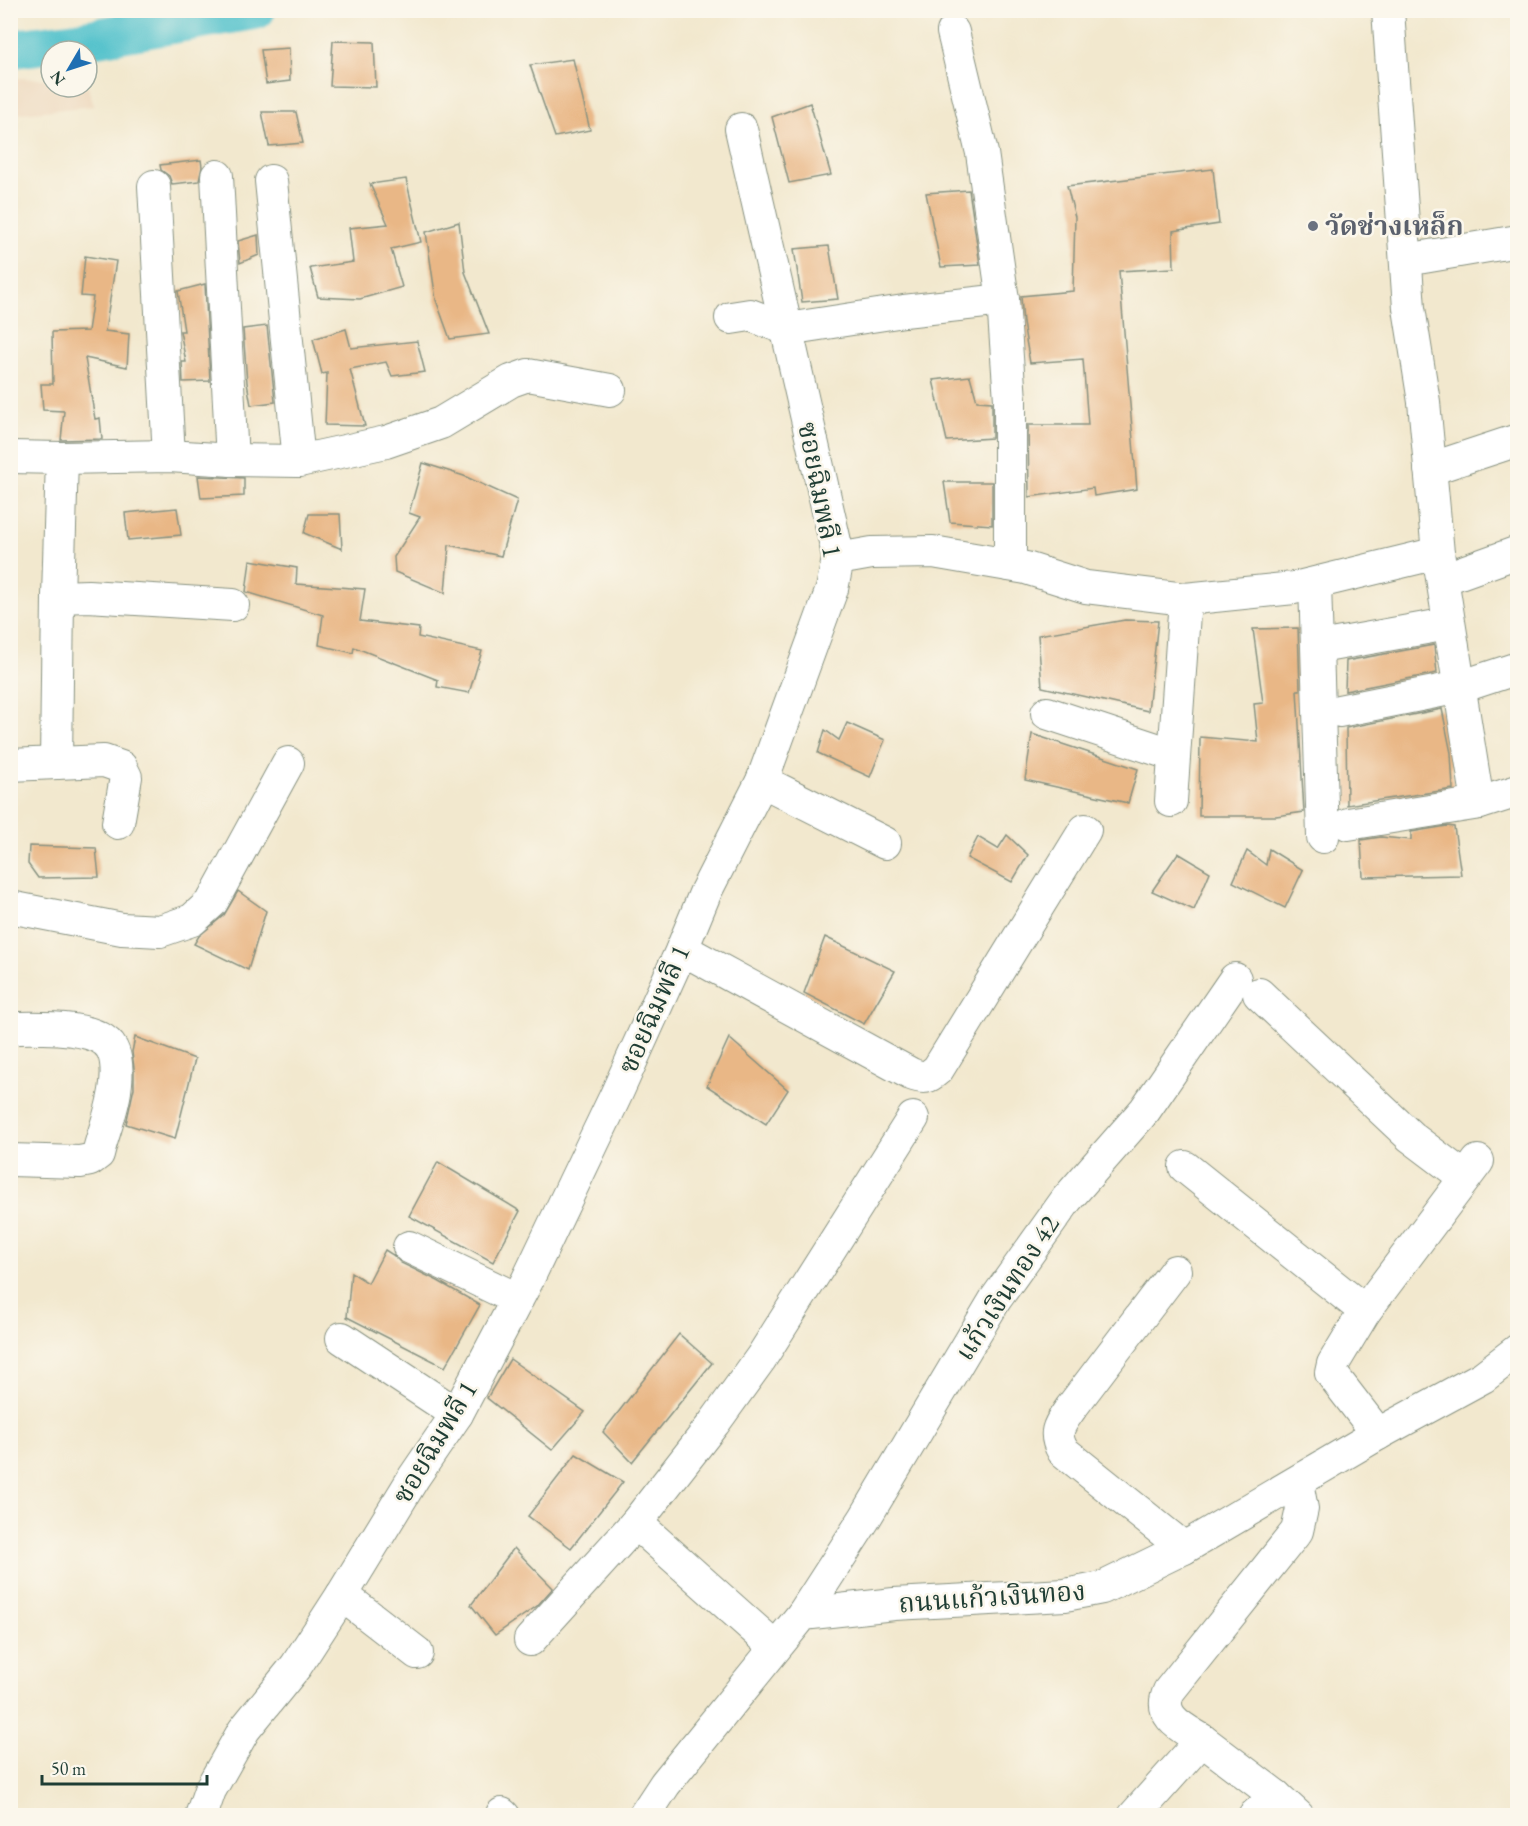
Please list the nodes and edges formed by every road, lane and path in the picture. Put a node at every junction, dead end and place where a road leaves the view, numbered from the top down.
1 (1388, 10) edge
2 (953, 32) dead end
3 (741, 129) dead end
4 (217, 176) dead end
5 (271, 181) dead end
6 (153, 186) dead end
7 (1518, 242) edge
8 (1406, 260) junction
9 (1003, 300) junction
10 (731, 318) dead end
11 (787, 329) junction
12 (610, 390) dead end
13 (1518, 440) edge
14 (169, 456) junction
15 (10, 457) edge
16 (62, 458) junction
17 (232, 460) junction
18 (299, 461) junction
19 (1430, 469) junction
20 (1518, 552) edge
21 (838, 559) junction
22 (1010, 565) junction
23 (1440, 566) junction
24 (1315, 584) junction
25 (58, 597) junction
26 (1185, 599) junction
27 (233, 605) dead end
28 (1448, 624) junction
29 (1331, 645) dead end
30 (1518, 668) edge
31 (1460, 687) junction
32 (1339, 711) dead end
33 (1047, 714) dead end
34 (1174, 755) junction
35 (56, 763) junction
36 (288, 763) dead end
37 (10, 765) edge
38 (762, 781) junction
39 (1518, 791) edge
40 (1171, 801) dead end
41 (1480, 803) junction
42 (118, 824) dead end
43 (1085, 830) dead end
44 (885, 843) dead end
45 (10, 907) edge
46 (682, 949) junction
47 (10, 1028) edge
48 (913, 1118) dead end
49 (10, 1161) edge
50 (1185, 1167) dead end
51 (409, 1247) dead end
52 (1175, 1271) dead end
53 (517, 1299) junction
54 (1365, 1311) junction
55 (342, 1338) dead end
56 (1518, 1350) edge
57 (457, 1414) junction
58 (1378, 1434) junction
59 (1297, 1483) junction
60 (636, 1523) junction
61 (1184, 1548) junction
62 (342, 1595) junction
63 (803, 1614) junction
64 (530, 1640) dead end
65 (776, 1647) junction
66 (417, 1653) dead end
67 (1202, 1740) junction
68 (1276, 1809) edge
69 (201, 1815) edge
70 (644, 1815) edge
71 (1134, 1815) edge

1 - 8 street
2 - 9 street
3 - 11 street, ซอยฉิมพลี 1
4 - 17 street
5 - 18 street
6 - 14 street
7 - 8 street
8 - 19 street
9 - 11 street
9 - 22 street
10 - 11 street
11 - 21 street, ซอยฉิมพลี 1
12 - 18 street
13 - 19 street
14 - 16 street
14 - 17 street
15 - 16 street
16 - 25 street
17 - 18 street
19 - 23 street
20 - 23 street
21 - 22 street
21 - 38 street, ซอยฉิมพลี 1
22 - 26 street
23 - 24 street
23 - 28 street
24 - 26 street
24 - 41 street
25 - 27 street
25 - 35 street
26 - 34 street
28 - 29 street
28 - 31 street
30 - 31 street
31 - 32 street
31 - 41 street
33 - 34 street
34 - 40 street
35 - 37 street
35 - 42 street
36 - 45 street
38 - 44 street
38 - 46 street, ซอยฉิมพลี 1
39 - 41 street
43 - 46 street
46 - 53 street, ซอยฉิมพลี 1
47 - 49 street
48 - 60 street
50 - 54 street
51 - 53 street
52 - 61 street
53 - 57 street, ซอยฉิมพลี 1
54 - 58 street
54 - 63 street, แก้วเงินทอง 42
55 - 57 street
56 - 58 street, ถนนแก้วเงินทอง
57 - 62 street, ซอยฉิมพลี 1
58 - 59 street, ถนนแก้วเงินทอง
59 - 61 street, ถนนแก้วเงินทอง
59 - 67 street
60 - 64 street
60 - 65 street
61 - 63 street, ถนนแก้วเงินทอง
62 - 66 street
62 - 69 street, ซอยฉิมพลี 1
63 - 65 street
65 - 70 street
67 - 68 street
67 - 71 street

